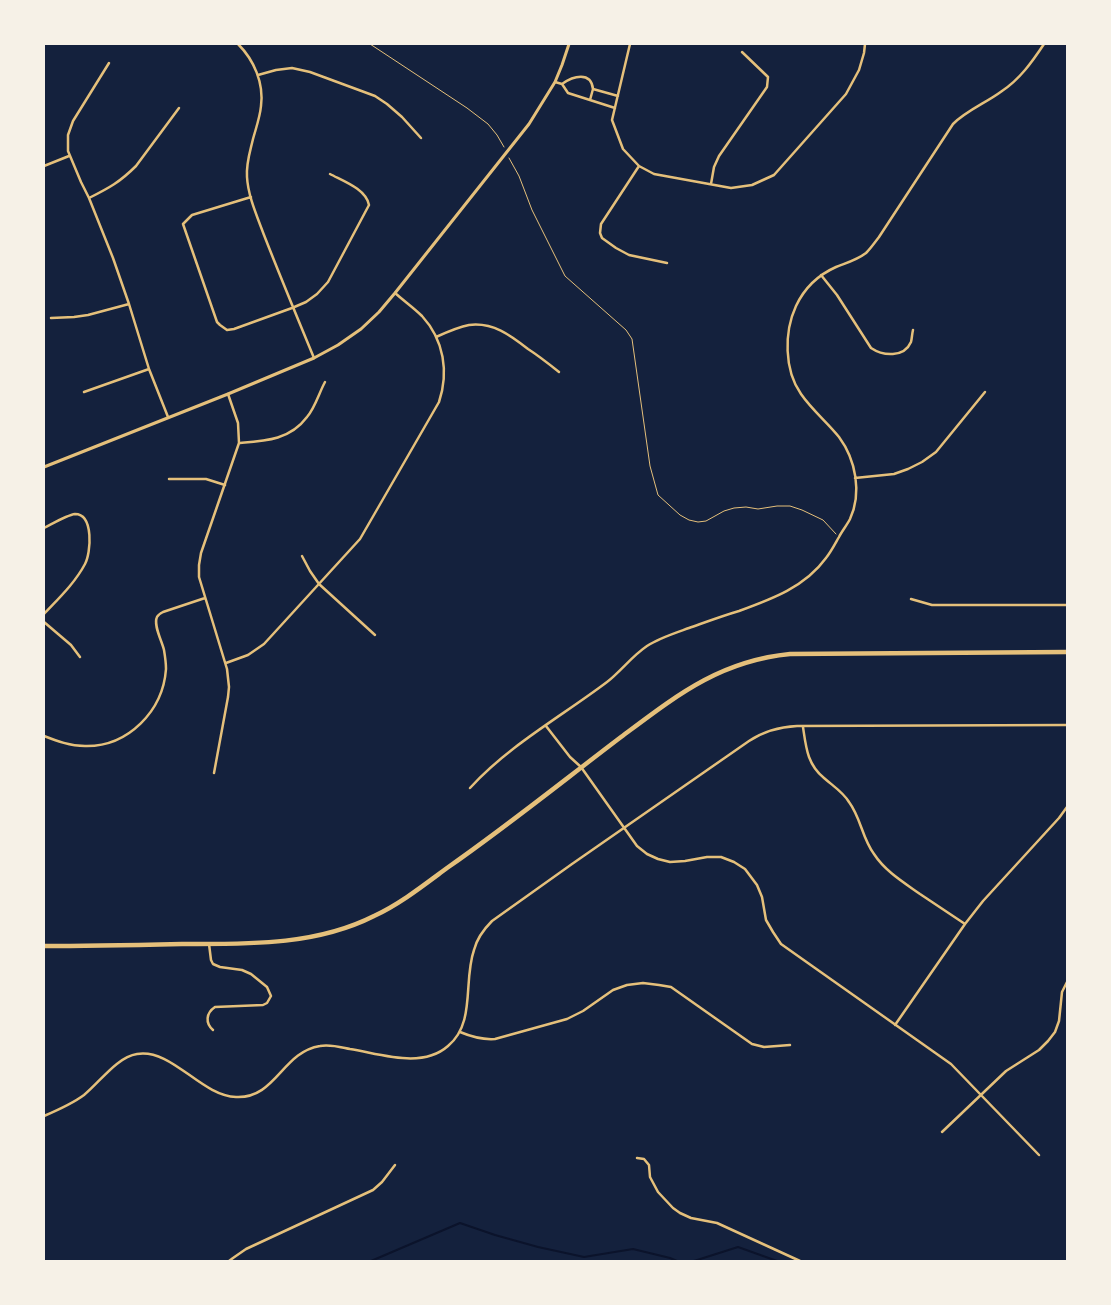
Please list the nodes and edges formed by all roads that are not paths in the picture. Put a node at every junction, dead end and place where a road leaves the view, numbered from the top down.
1 (238, 44) edge
2 (569, 44) edge
3 (630, 44) edge
4 (866, 44) edge
5 (1044, 44) edge
6 (742, 52) dead end
7 (109, 63) dead end
8 (258, 75) junction
9 (555, 82) junction
10 (562, 84) junction
11 (593, 90) junction
12 (618, 96) junction
13 (590, 100) junction
14 (179, 108) dead end
15 (616, 108) junction
16 (421, 138) dead end
17 (69, 156) junction
18 (44, 166) edge
19 (639, 166) junction
20 (330, 174) dead end
21 (711, 184) junction
22 (251, 197) junction
23 (89, 198) junction
24 (667, 263) dead end
25 (821, 275) junction
26 (395, 293) junction
27 (129, 304) junction
28 (292, 308) junction
29 (51, 318) dead end
30 (913, 330) dead end
31 (436, 337) junction
32 (314, 358) junction
33 (149, 369) junction
34 (559, 372) dead end
35 (325, 382) dead end
36 (84, 392) dead end
37 (985, 392) dead end
38 (228, 394) junction
39 (168, 417) junction
40 (240, 443) junction
41 (44, 467) edge
42 (855, 478) junction
43 (169, 479) dead end
44 (225, 484) junction
45 (44, 528) edge
46 (302, 556) dead end
47 (319, 584) junction
48 (205, 598) junction
49 (911, 599) dead end
50 (1067, 605) edge
51 (44, 614) edge
52 (44, 622) edge
53 (374, 635) dead end
54 (1067, 652) edge
55 (80, 657) dead end
56 (226, 663) junction
57 (1067, 725) edge
58 (546, 726) junction
59 (803, 726) junction
60 (44, 736) edge
61 (581, 767) junction
62 (214, 773) dead end
63 (470, 788) dead end
64 (1067, 807) edge
65 (624, 828) junction
66 (965, 924) junction
67 (209, 944) junction
68 (44, 946) edge
69 (1067, 982) edge
70 (895, 1025) junction
71 (213, 1030) dead end
72 (460, 1032) junction
73 (790, 1044) dead end
74 (980, 1094) junction
75 (44, 1116) edge
76 (942, 1132) dead end
77 (1039, 1155) dead end
78 (638, 1158) dead end
79 (395, 1165) dead end
80 (229, 1261) edge
81 (800, 1261) edge

1 - 8 street
2 - 9 street
3 - 12 street
4 - 21 street
5 - 25 street
6 - 21 street
7 - 17 street
8 - 16 street
8 - 22 street
9 - 10 street
9 - 26 street
10 - 11 street
10 - 13 street
11 - 12 street
11 - 13 street
12 - 15 street
13 - 15 street
14 - 23 street
15 - 19 street
17 - 18 street
17 - 23 street
19 - 21 street
19 - 24 street
20 - 28 street
22 - 28 street
22 - 28 street
23 - 27 street
25 - 30 street
25 - 42 street
26 - 31 street
26 - 32 street
27 - 29 street
27 - 33 street
28 - 32 street
31 - 34 street
31 - 47 street
32 - 38 street
33 - 36 street
33 - 39 street
35 - 40 street
37 - 42 street
38 - 39 street
38 - 40 street
39 - 41 street
40 - 44 street
42 - 58 street
43 - 44 street
44 - 48 street
45 - 51 street
46 - 47 street
47 - 53 street
47 - 56 street
48 - 56 street
48 - 60 street
49 - 50 street
52 - 55 street
54 - 61 main road
56 - 62 street
57 - 59 street
58 - 61 street
58 - 63 street
59 - 65 street
59 - 66 street
61 - 65 street
61 - 67 main road
64 - 66 street
65 - 70 street
65 - 72 street
66 - 70 street
67 - 68 main road
67 - 71 street
69 - 74 street
70 - 74 street
72 - 73 street
72 - 75 street
74 - 76 street
74 - 77 street
78 - 81 street
79 - 80 street

